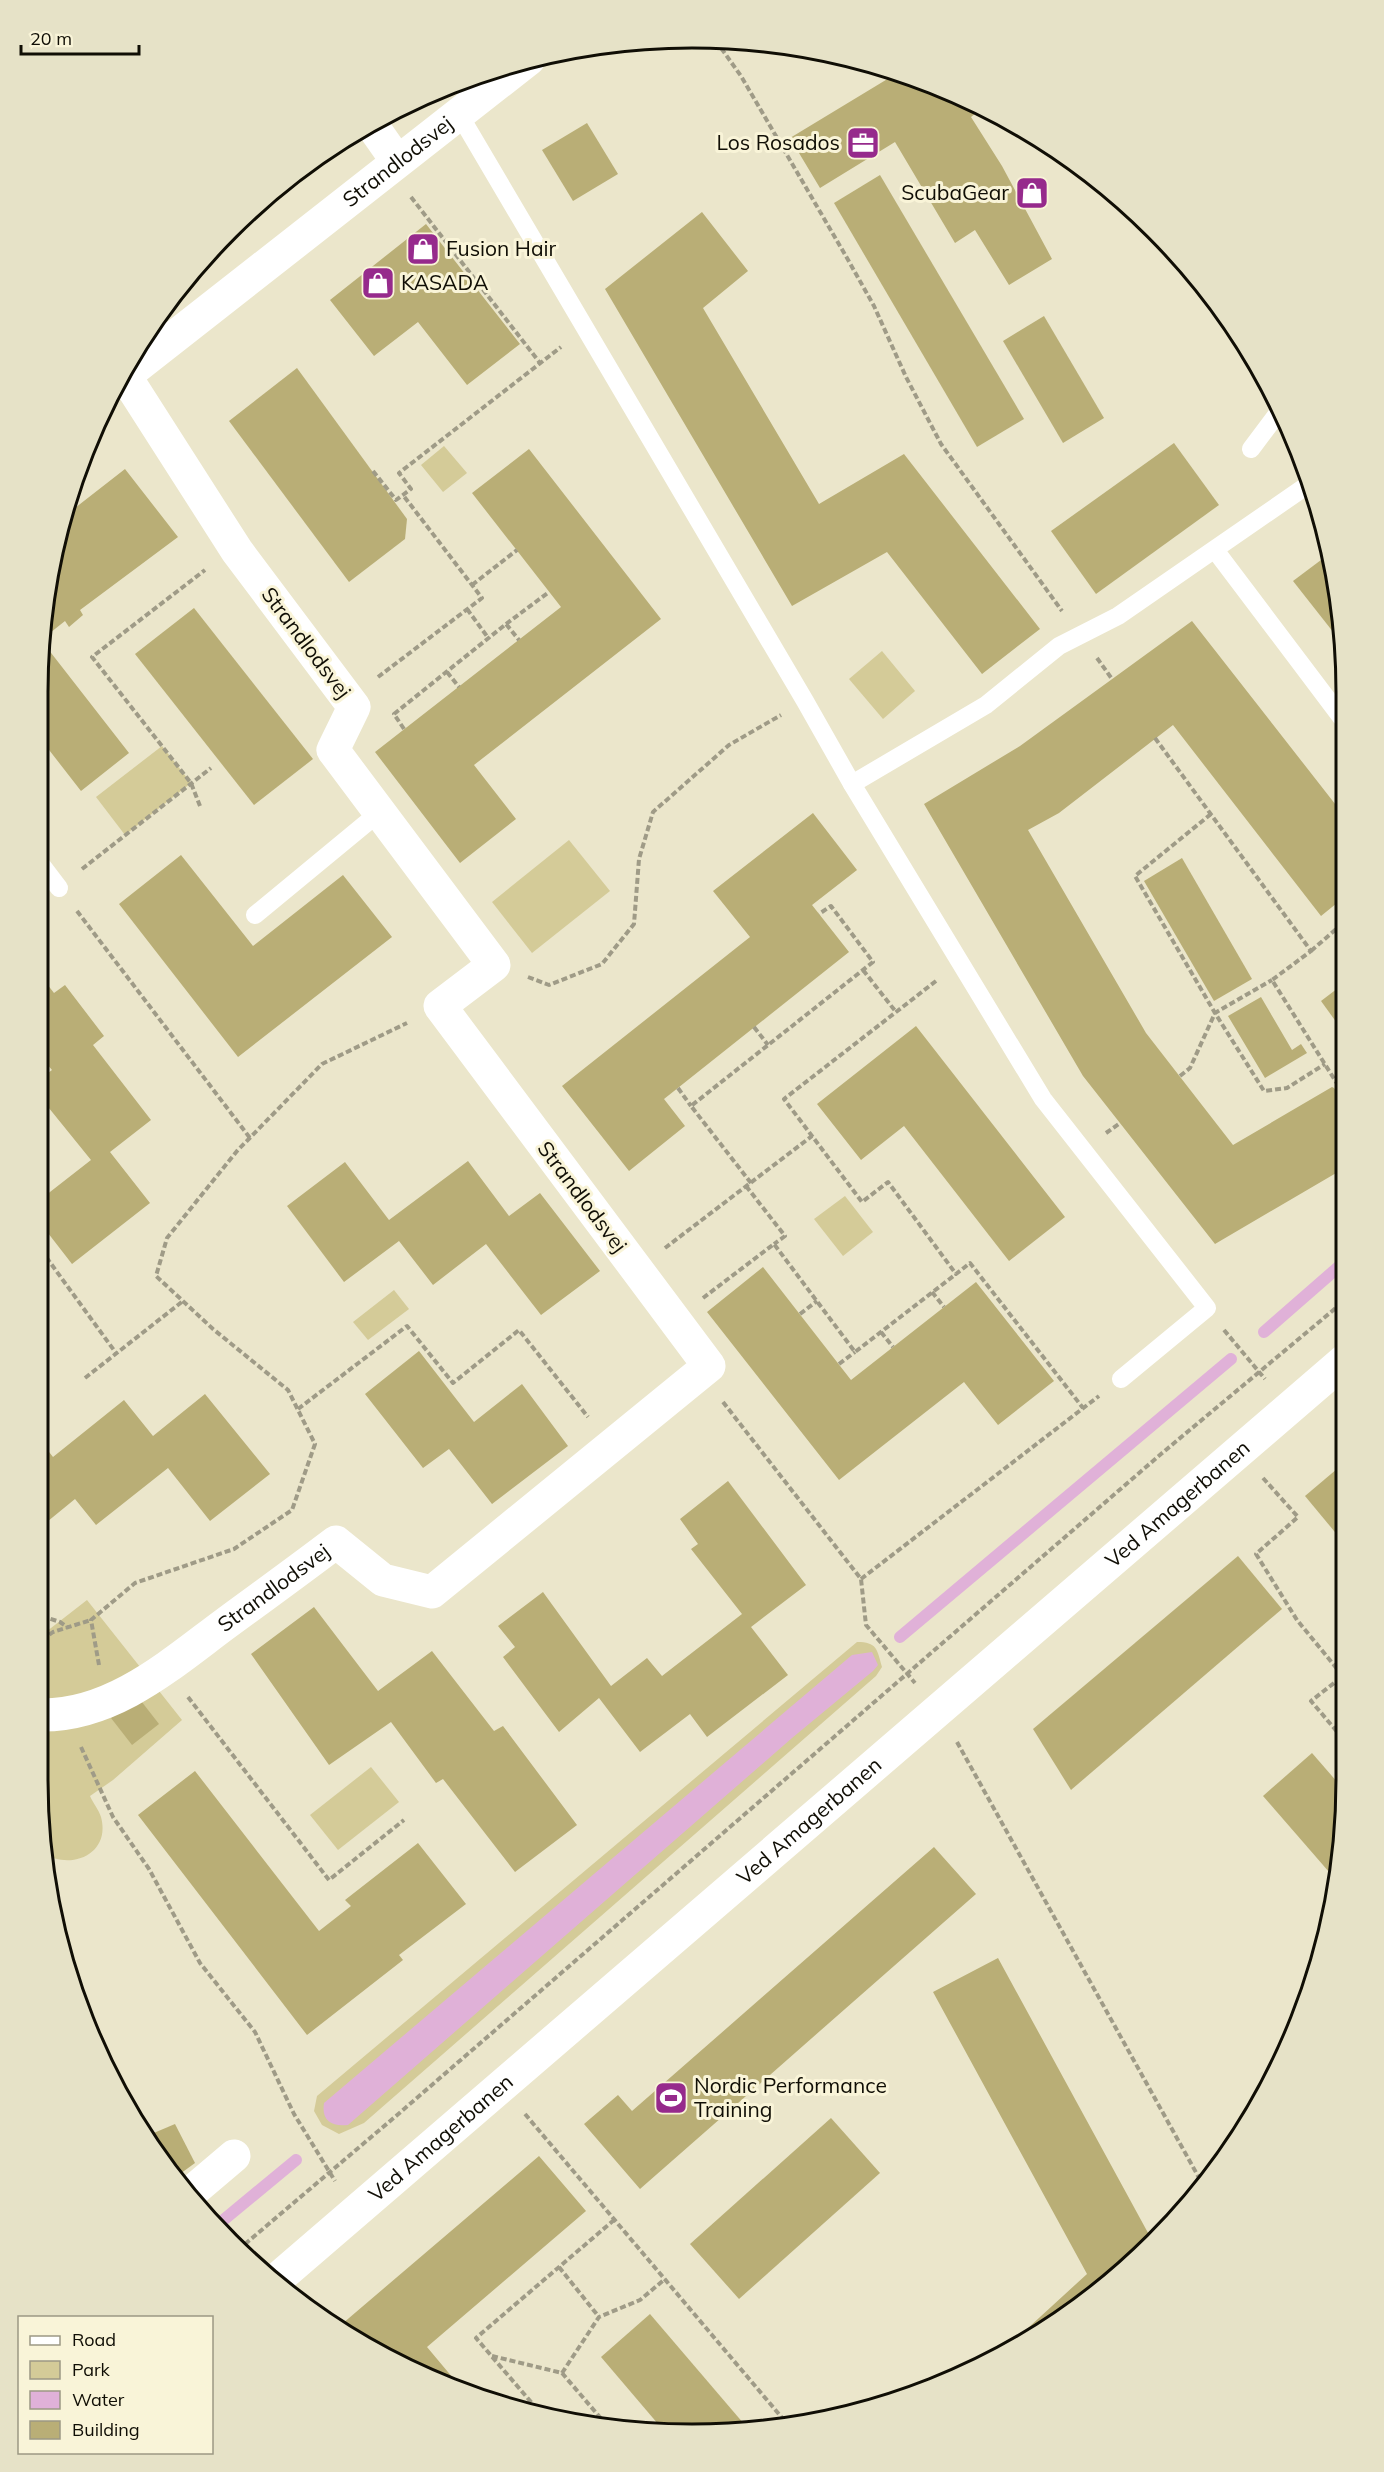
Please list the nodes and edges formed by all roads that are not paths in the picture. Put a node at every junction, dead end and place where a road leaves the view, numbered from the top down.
1 (509, 75) edge
2 (459, 114) junction
3 (375, 131) edge
4 (393, 164) junction
5 (136, 367) edge
6 (126, 386) edge
7 (1275, 417) edge
8 (1251, 448) dead end
9 (1303, 488) edge
10 (1215, 550) junction
11 (1336, 710) edge
12 (852, 784) junction
13 (381, 811) junction
14 (48, 874) edge
15 (59, 888) road end
16 (255, 915) dead end
17 (1336, 1368) edge
18 (1121, 1379) road end
19 (52, 1715) edge
20 (234, 2156) dead end
21 (195, 2189) edge
22 (281, 2276) edge

1 - 2 street, Strandlodsvej
2 - 4 street, Strandlodsvej
2 - 12 lane
3 - 4 street
4 - 5 street, Strandlodsvej
6 - 13 street, Strandlodsvej
7 - 8 lane
9 - 10 lane
10 - 11 lane
10 - 12 lane
12 - 18 lane
13 - 16 lane
13 - 19 street, Strandlodsvej
14 - 15 lane
17 - 22 street, Ved Amagerbanen
20 - 21 street

